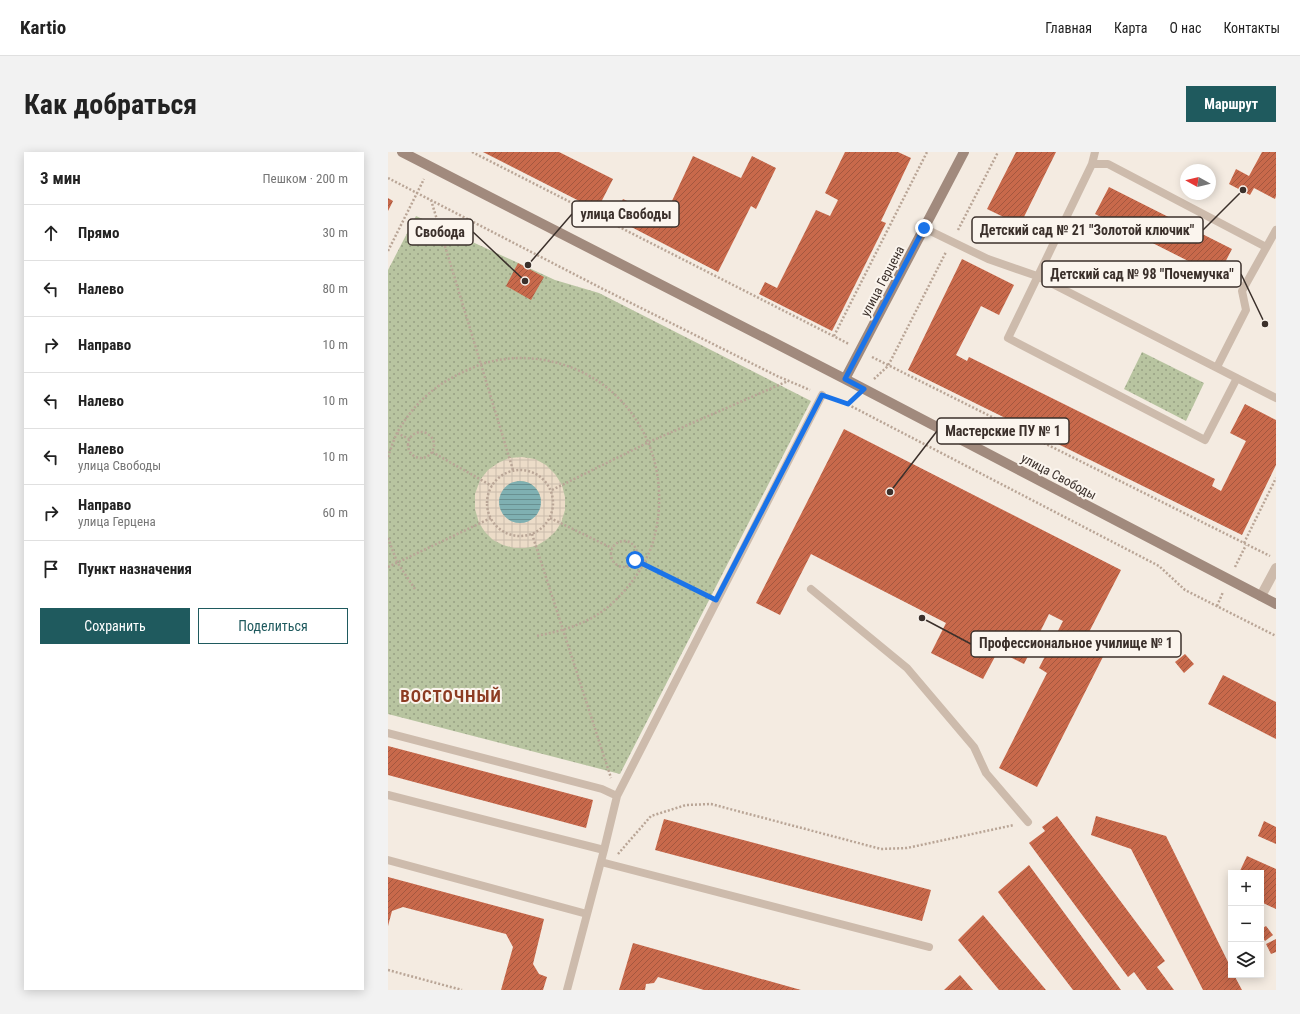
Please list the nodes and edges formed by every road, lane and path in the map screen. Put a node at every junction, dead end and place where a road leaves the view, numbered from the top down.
1 (402, 152) edge
2 (927, 152) edge
3 (964, 152) edge
4 (998, 152) edge
5 (1095, 152) edge
6 (1092, 164) junction
7 (388, 178) edge
8 (417, 193) junction
9 (430, 200) junction
10 (924, 228) junction
11 (1276, 230) edge
12 (952, 242) junction
13 (1266, 247) junction
14 (388, 251) edge
15 (1037, 276) junction
16 (834, 336) dead end
17 (481, 364) junction
18 (1217, 367) junction
19 (1237, 378) junction
20 (845, 379) junction
21 (788, 381) junction
22 (864, 389) junction
23 (822, 395) junction
24 (1276, 398) edge
25 (848, 404) junction
26 (398, 433) junction
27 (409, 439) junction
28 (649, 442) junction
29 (432, 452) junction
30 (388, 457) edge
31 (513, 470) junction
32 (1276, 478) edge
33 (492, 486) junction
34 (552, 490) junction
35 (491, 518) junction
36 (550, 518) junction
37 (532, 534) junction
38 (388, 538) edge
39 (612, 548) junction
40 (635, 560) junction
41 (398, 562) junction
42 (644, 564) junction
43 (388, 567) edge
44 (1276, 568) edge
45 (1229, 580) junction
46 (415, 588) dead end
47 (811, 589) dead end
48 (1261, 596) junction
49 (716, 600) junction
50 (1276, 604) edge
51 (563, 631) junction
52 (536, 636) dead end
53 (1276, 636) edge
54 (388, 733) edge
55 (388, 795) edge
56 (617, 796) junction
57 (1028, 822) joint
58 (604, 850) junction
59 (388, 860) edge
60 (605, 863) junction
61 (588, 914) junction
62 (929, 947) dead end
63 (388, 970) edge
64 (462, 990) edge
65 (567, 990) edge

1 - 20 main road, улица Свободы
2 - 16 path
3 - 10 main road, улица Герцена
4 - 12 path
5 - 6 lane
6 - 13 lane
6 - 15 lane
7 - 8 path
8 - 9 path
8 - 14 path
9 - 17 path
9 - 21 path
10 - 12 lane
10 - 20 main road, улица Герцена
11 - 13 lane
12 - 15 lane
12 - 22 path
13 - 18 lane
15 - 18 lane
15 - 19 lane
17 - 26 path
17 - 28 path
17 - 31 path
18 - 19 lane
19 - 24 lane
20 - 22 main road, улица Свободы
21 - 23 path
21 - 28 path
22 - 25 path
22 - 45 main road, улица Свободы
23 - 25 path
23 - 49 lane
25 - 53 path
26 - 27 path
26 - 30 path
27 - 29 path
27 - 29 path
28 - 34 path
28 - 42 path
29 - 33 path
31 - 33 path
31 - 34 path
32 - 45 path
33 - 35 path
34 - 36 path
35 - 37 path
35 - 41 path
36 - 37 path
36 - 39 path
37 - 51 path
38 - 41 path
39 - 40 path
39 - 40 path
40 - 42 path
41 - 43 path
41 - 46 path
42 - 49 path
42 - 51 path
44 - 48 street
45 - 48 main road, улица Свободы
47 - 57 lane
48 - 50 main road, улица Свободы
49 - 56 lane
51 - 52 path
51 - 56 path
54 - 56 lane
55 - 58 lane
56 - 58 lane
57 - 60 path
58 - 60 lane
59 - 61 lane
60 - 61 lane
60 - 62 lane
61 - 65 lane
63 - 64 path

